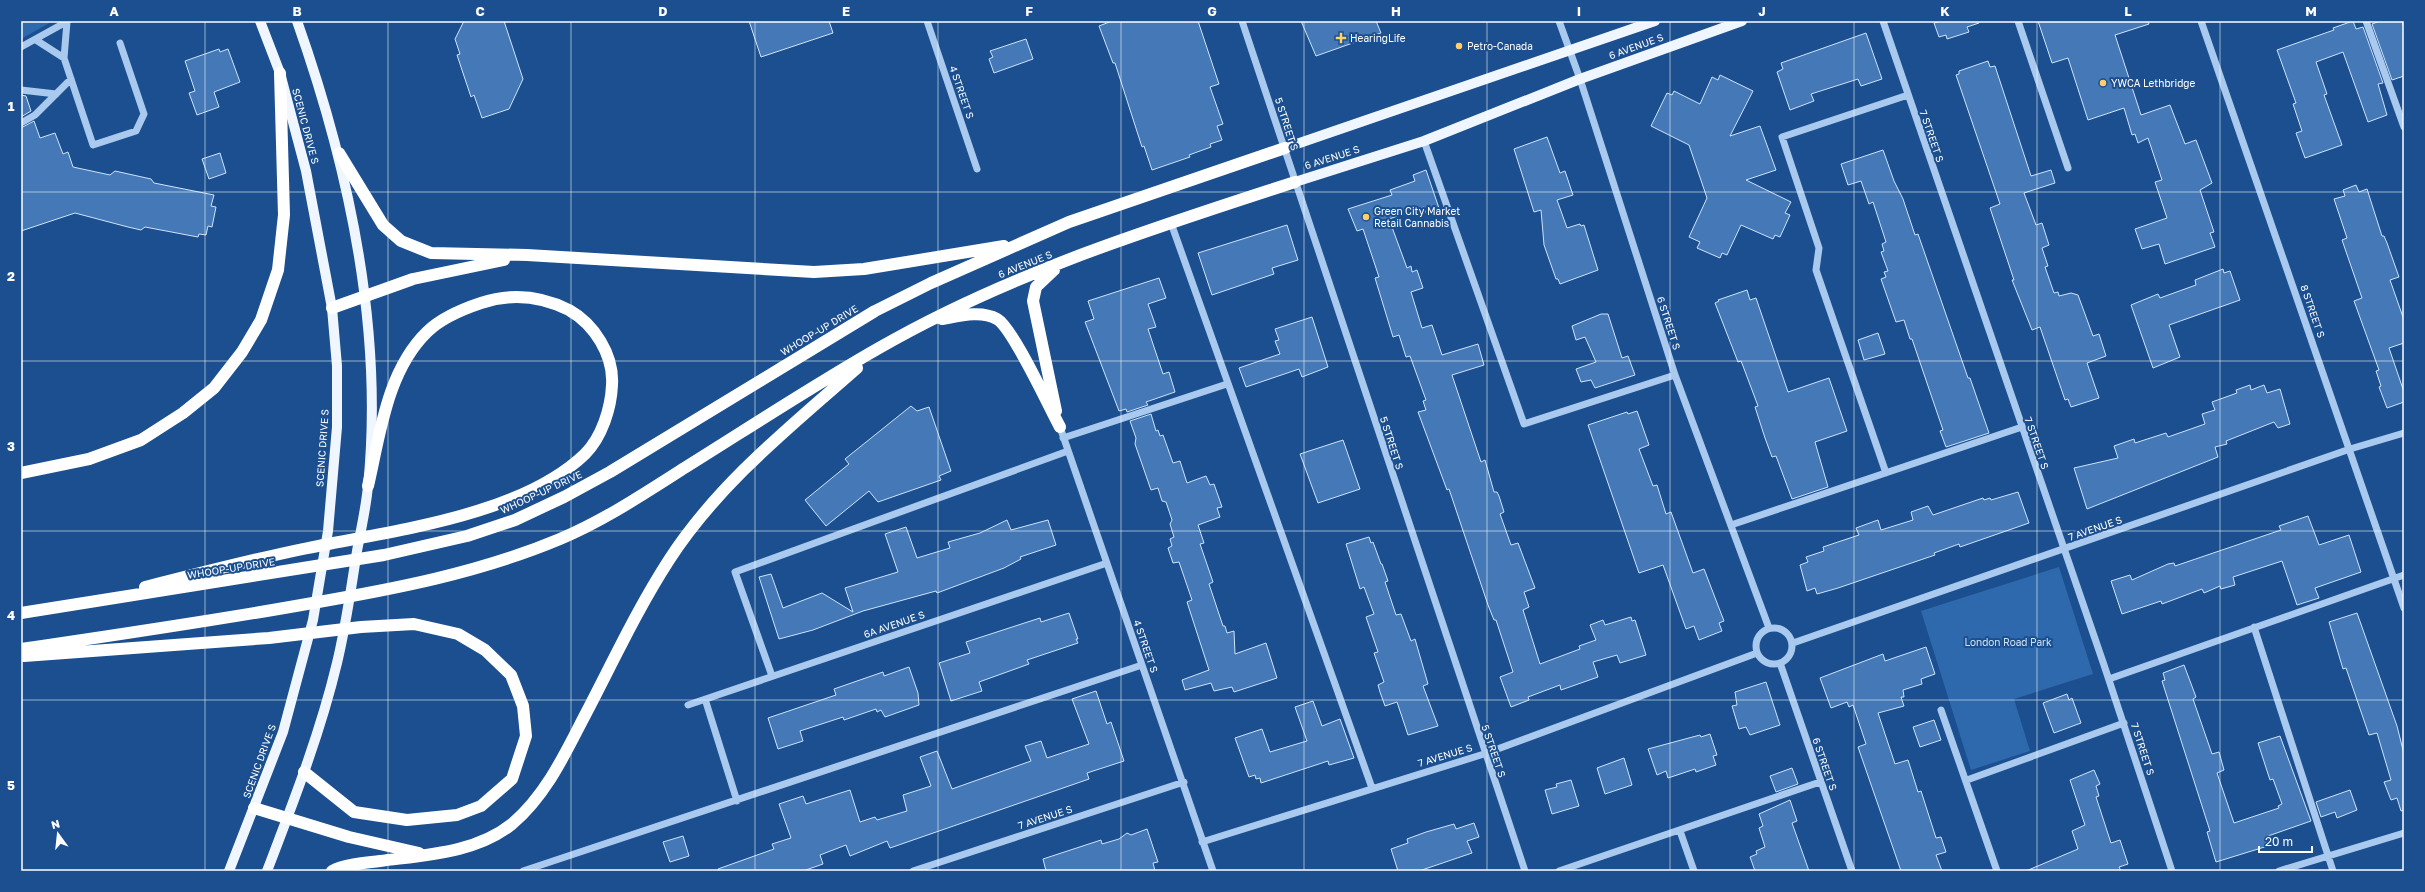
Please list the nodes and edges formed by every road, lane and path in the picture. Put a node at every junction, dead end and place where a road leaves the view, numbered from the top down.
1 (260, 21) edge
2 (297, 21) edge
3 (927, 21) edge
4 (1242, 21) edge
5 (1559, 21) edge
6 (1655, 21) edge
7 (1742, 21) edge
8 (1883, 21) edge
9 (2018, 21) edge
10 (2200, 21) edge
11 (2366, 21) edge
12 (67, 22) edge
13 (36, 40) junction
14 (120, 43) dead end
15 (21, 47) edge
16 (1569, 51) junction
17 (64, 58) junction
18 (280, 73) junction
19 (1580, 78) junction
20 (71, 79) junction
21 (21, 90) edge
22 (56, 94) junction
23 (1908, 95) junction
24 (21, 123) edge
25 (2404, 127) edge
26 (1424, 141) junction
27 (1285, 148) junction
28 (339, 153) junction
29 (2068, 168) dead end
30 (977, 169) dead end
31 (1295, 182) junction
32 (1171, 223) junction
33 (1017, 244) junction
34 (527, 255) junction
35 (1066, 261) junction
36 (364, 295) junction
37 (332, 308) junction
38 (931, 320) junction
39 (878, 348) junction
40 (1675, 375) junction
41 (1227, 384) junction
42 (2022, 427) junction
43 (1061, 433) junction
44 (2404, 433) edge
45 (2350, 449) junction
46 (1068, 451) junction
47 (1886, 473) junction
48 (21, 474) edge
49 (368, 486) junction
50 (1731, 525) junction
51 (2063, 549) junction
52 (1107, 563) junction
53 (2404, 575) edge
54 (2393, 578) junction
55 (64, 606) junction
56 (2404, 608) edge
57 (21, 613) edge
58 (2254, 627) junction
59 (1769, 628) junction
60 (1793, 642) junction
61 (21, 649) edge
62 (1757, 653) junction
63 (21, 656) edge
64 (1780, 663) junction
65 (1142, 665) junction
66 (772, 676) junction
67 (2108, 679) junction
68 (705, 699) junction
69 (688, 705) dead end
70 (1941, 710) dead end
71 (2124, 723) junction
72 (1484, 754) junction
73 (304, 772) junction
74 (1967, 780) junction
75 (1184, 782) junction
76 (1820, 782) junction
77 (1372, 788) junction
78 (737, 801) junction
79 (254, 808) junction
80 (287, 819) junction
81 (1680, 831) junction
82 (2404, 833) edge
83 (1202, 842) junction
84 (428, 855) junction
85 (2327, 855) junction
86 (230, 871) edge
87 (268, 871) edge
88 (332, 871) edge
89 (523, 871) edge
90 (913, 871) edge
91 (1213, 871) edge
92 (1525, 871) edge
93 (1559, 871) edge
94 (1694, 871) edge
95 (1852, 871) edge
96 (1997, 871) edge
97 (2172, 871) edge
98 (2279, 871) edge
99 (2333, 871) edge

1 - 18 main road, SCENIC DRIVE S
2 - 28 main road
3 - 30 street, 4 STREET S
4 - 27 street, 5 STREET S
5 - 16 street, 6 STREET S
6 - 16 main road, 6 AVENUE S
7 - 19 main road, 6 AVENUE S
8 - 23 street, 7 STREET S
9 - 29 street
10 - 45 street, 8 STREET S
11 - 25 street
12 - 13 street
12 - 17 street
13 - 15 street
13 - 17 street
14 - 20 street
16 - 19 street, 6 STREET S
16 - 27 main road, 6 AVENUE S
17 - 20 street
18 - 37 main road, SCENIC DRIVE S
18 - 48 highway
19 - 26 main road, 6 AVENUE S
19 - 40 street, 6 STREET S
20 - 22 street
21 - 22 street
22 - 24 street
23 - 42 street, 7 STREET S
23 - 47 street
26 - 31 main road, 6 AVENUE S
26 - 40 street
27 - 31 street, 5 STREET S
27 - 33 highway, 6 AVENUE S
28 - 34 highway
28 - 36 main road
31 - 32 highway, 6 AVENUE S
31 - 72 street, 5 STREET S
32 - 35 highway, 6 AVENUE S
32 - 41 street
33 - 34 highway
33 - 55 highway, WHOOP-UP DRIVE
34 - 36 highway
35 - 38 highway, 6 AVENUE S
35 - 43 highway
36 - 37 highway
36 - 49 main road
37 - 79 main road, SCENIC DRIVE S
38 - 39 highway
38 - 43 highway
39 - 61 highway
39 - 84 highway
40 - 50 street, 6 STREET S
41 - 43 street
41 - 77 street
42 - 47 street
42 - 51 street, 7 STREET S
43 - 46 street, 4 STREET S
44 - 45 street, 7 AVENUE S
45 - 51 street, 7 AVENUE S
45 - 54 street, 8 STREET S
46 - 52 street, 4 STREET S
46 - 66 street
47 - 50 street
49 - 55 highway
49 - 73 main road
50 - 59 street, 6 STREET S
51 - 60 street, 7 AVENUE S
51 - 67 street, 7 STREET S
52 - 65 street, 4 STREET S
52 - 66 street, 6A AVENUE S
53 - 54 street
54 - 56 street, 8 STREET S
54 - 58 street
55 - 57 highway, WHOOP-UP DRIVE
58 - 67 street
58 - 85 street
59 - 60 street
59 - 62 street
60 - 64 street
62 - 64 street
62 - 72 street, 7 AVENUE S
63 - 73 highway
64 - 76 street, 6 STREET S
65 - 75 street, 4 STREET S
65 - 78 street
66 - 68 street, 6A AVENUE S
67 - 71 street, 7 STREET S
68 - 69 street, 6A AVENUE S
68 - 78 street
70 - 74 street
71 - 74 street
71 - 97 street, 7 STREET S
72 - 77 street, 7 AVENUE S
72 - 92 street, 5 STREET S
73 - 80 main road
74 - 96 street
75 - 83 street, 4 STREET S
75 - 90 street, 7 AVENUE S
76 - 81 street
76 - 95 street, 6 STREET S
77 - 83 street, 7 AVENUE S
78 - 89 street
79 - 80 highway
79 - 86 main road, SCENIC DRIVE S
80 - 84 highway
80 - 87 main road
81 - 93 street
81 - 94 street
82 - 85 street
83 - 91 street, 4 STREET S
84 - 88 highway
85 - 98 street
85 - 99 street

